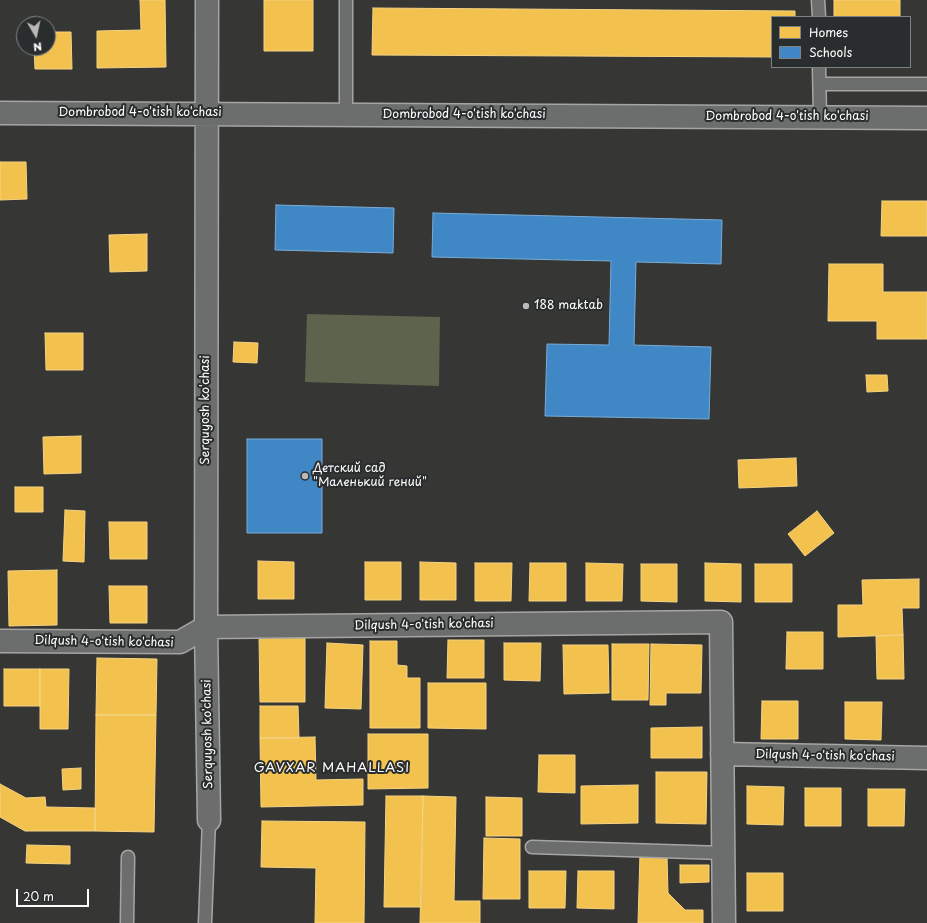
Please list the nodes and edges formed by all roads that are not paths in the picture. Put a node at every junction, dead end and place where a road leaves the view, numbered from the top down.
1 (208, 0) edge
2 (346, 0) edge
3 (818, 0) edge
4 (819, 16) edge
5 (819, 68) edge
6 (820, 84) junction
7 (927, 84) edge
8 (0, 113) edge
9 (207, 113) junction
10 (346, 114) junction
11 (820, 117) junction
12 (927, 118) edge
13 (206, 627) junction
14 (0, 641) edge
15 (722, 754) junction
16 (927, 758) edge
17 (209, 820) joint
18 (532, 847) dead end
19 (723, 853) junction
20 (128, 857) dead end
21 (127, 923) edge
22 (205, 923) edge
23 (724, 923) edge

1 - 9 street, Serquyosh ko'chasi
2 - 10 lane
3 - 4 lane
5 - 6 lane
6 - 7 lane
6 - 11 lane
8 - 9 street, Dombrobod 4-o'tish ko'chasi
9 - 10 street, Dombrobod 4-o'tish ko'chasi
9 - 13 street, Serquyosh ko'chasi
10 - 11 street, Dombrobod 4-o'tish ko'chasi
11 - 12 street, Dombrobod 4-o'tish ko'chasi
13 - 14 street, Dilqush 4-o'tish ko'chasi
13 - 15 street, Dilqush 4-o'tish ko'chasi
13 - 17 street, Serquyosh ko'chasi
15 - 16 street, Dilqush 4-o'tish ko'chasi
15 - 19 street, Dilqush 4-o'tish ko'chasi
17 - 22 lane
18 - 19 lane
19 - 23 street, Dilqush 4-o'tish ko'chasi
20 - 21 lane

